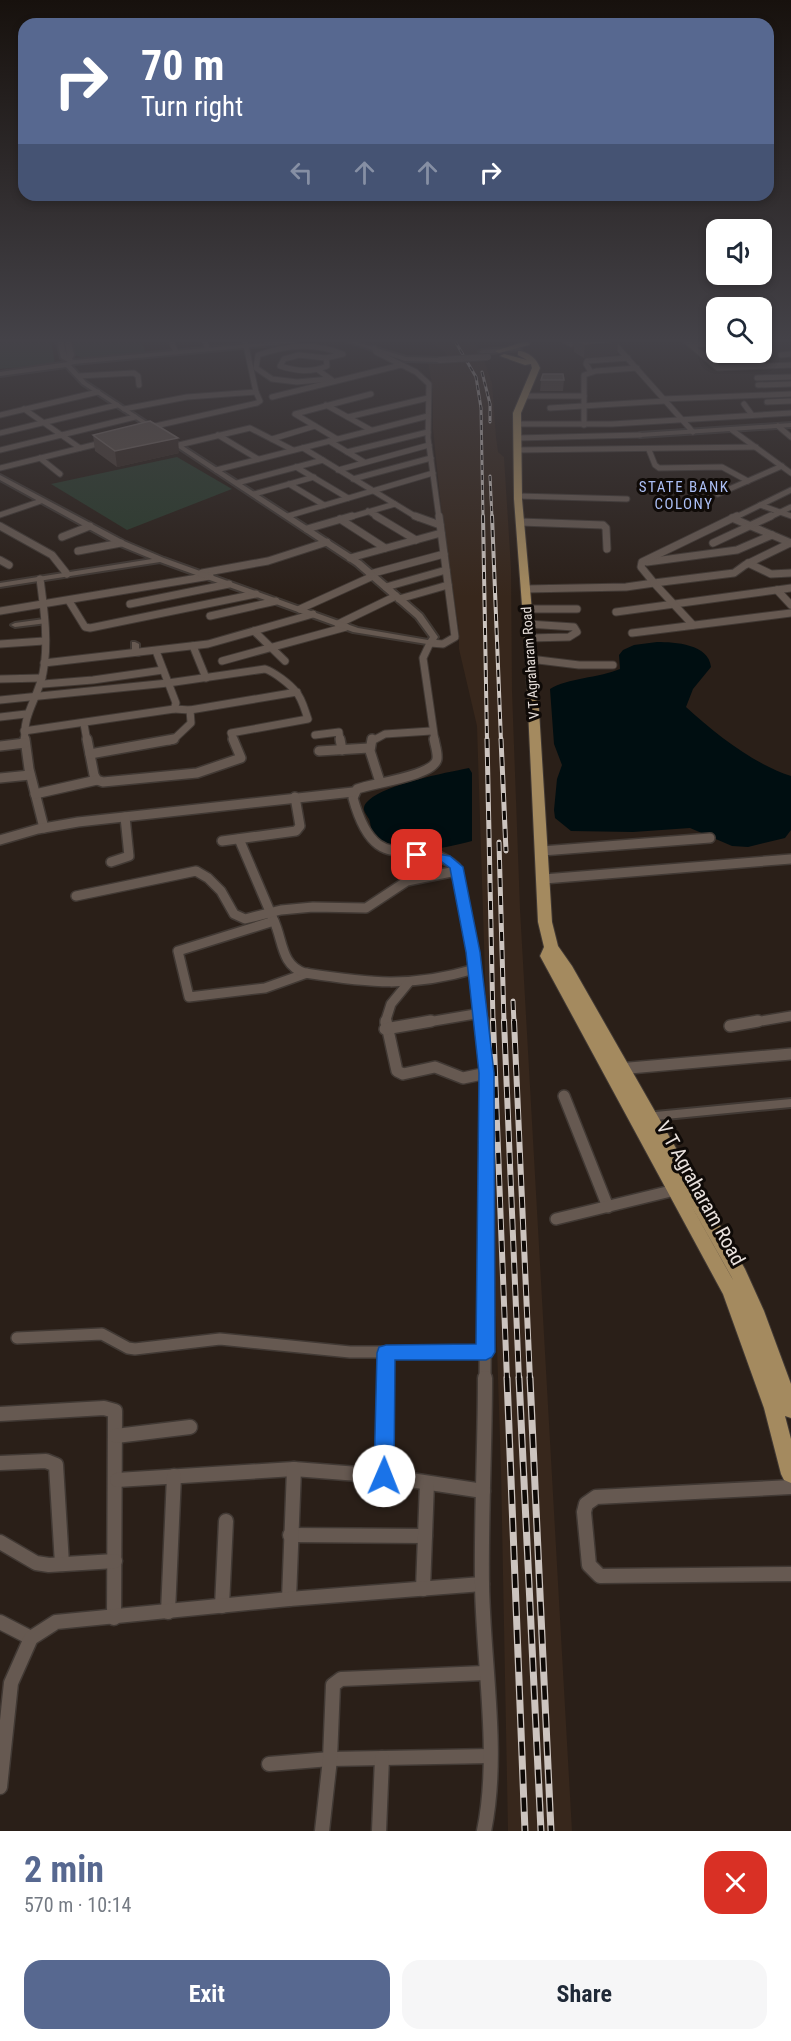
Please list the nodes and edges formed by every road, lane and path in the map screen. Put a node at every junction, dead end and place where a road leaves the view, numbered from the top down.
1 (28, 426) edge
2 (48, 426) edge
3 (96, 426) edge
4 (159, 426) edge
5 (314, 426) edge
6 (315, 426) edge
7 (365, 426) edge
8 (385, 426) edge
9 (428, 426) edge
10 (517, 426) edge
11 (687, 426) edge
12 (773, 426) edge
13 (778, 426) edge
14 (153, 428) junction
15 (371, 430) junction
16 (732, 430) junction
17 (144, 432) edge
18 (428, 432) junction
19 (693, 432) junction
20 (0, 433) edge
21 (61, 435) junction
22 (218, 435) junction
23 (640, 435) joint
24 (791, 437) edge
25 (517, 438) junction
26 (272, 439) junction
27 (337, 439) junction
28 (112, 440) edge
29 (329, 441) junction
30 (179, 445) junction
31 (429, 445) junction
32 (303, 447) junction
33 (756, 447) junction
34 (80, 448) junction
35 (0, 450) edge
36 (293, 450) junction
37 (517, 450) junction
38 (649, 450) junction
39 (347, 452) junction
40 (40, 458) junction
41 (431, 458) junction
42 (258, 459) junction
43 (323, 460) junction
44 (364, 462) junction
45 (782, 466) junction
46 (296, 467) junction
47 (0, 468) edge
48 (216, 470) junction
49 (338, 470) junction
50 (433, 473) junction
51 (791, 473) edge
52 (60, 474) dead end
53 (314, 477) junction
54 (1, 479) edge
55 (353, 479) junction
56 (748, 481) junction
57 (237, 483) junction
58 (289, 484) junction
59 (372, 490) junction
60 (791, 490) edge
61 (254, 494) junction
62 (718, 494) dead end
63 (518, 496) junction
64 (348, 498) junction
65 (627, 499) dead end
66 (41, 501) junction
67 (394, 504) junction
68 (324, 505) junction
69 (760, 505) junction
70 (791, 507) edge
71 (368, 511) junction
72 (780, 512) junction
73 (0, 515) edge
74 (288, 516) junction
75 (791, 516) edge
76 (732, 518) junction
77 (340, 519) junction
78 (520, 522) junction
79 (0, 526) edge
80 (90, 526) junction
81 (750, 526) junction
82 (308, 529) junction
83 (440, 529) junction
84 (772, 535) junction
85 (62, 537) dead end
86 (416, 540) junction
87 (327, 542) junction
88 (121, 543) junction
89 (712, 543) dead end
90 (791, 543) edge
91 (385, 548) junction
92 (607, 549) dead end
93 (78, 551) dead end
94 (444, 554) junction
95 (350, 558) junction
96 (0, 560) edge
97 (161, 560) junction
98 (642, 562) junction
99 (748, 563) junction
100 (9, 565) dead end
101 (446, 570) junction
102 (791, 573) edge
103 (67, 574) junction
104 (206, 574) junction
105 (371, 575) junction
106 (40, 579) junction
107 (654, 583) junction
108 (229, 584) junction
109 (0, 585) edge
110 (448, 585) junction
111 (386, 587) junction
112 (791, 588) edge
113 (525, 589) junction
114 (777, 590) junction
115 (256, 594) junction
116 (397, 597) junction
117 (69, 601) junction
118 (276, 601) junction
119 (130, 604) dead end
120 (673, 604) junction
121 (43, 605) junction
122 (791, 605) edge
123 (300, 609) junction
124 (0, 611) edge
125 (616, 612) dead end
126 (576, 613) dead end
127 (791, 613) edge
128 (313, 614) junction
129 (210, 616) dead end
130 (527, 616) junction
131 (44, 621) junction
132 (15, 625) dead end
133 (342, 625) junction
134 (693, 625) junction
135 (254, 631) junction
136 (632, 633) dead end
137 (529, 638) junction
138 (44, 641) junction
139 (430, 643) junction
140 (0, 644) edge
141 (193, 646) junction
142 (272, 648) junction
143 (156, 651) junction
144 (530, 659) junction
145 (285, 661) dead end
146 (222, 662) dead end
147 (44, 663) junction
148 (613, 665) dead end
149 (163, 670) junction
150 (206, 678) junction
151 (0, 679) edge
152 (42, 681) junction
153 (168, 684) junction
154 (297, 692) junction
155 (32, 698) junction
156 (0, 700) edge
157 (174, 709) junction
158 (190, 710) junction
159 (26, 714) junction
160 (0, 717) edge
161 (84, 724) junction
162 (24, 731) junction
163 (431, 731) junction
164 (315, 735) dead end
165 (25, 743) junction
166 (0, 746) edge
167 (369, 748) junction
168 (342, 750) junction
169 (319, 751) dead end
170 (90, 754) junction
171 (30, 775) junction
172 (0, 778) edge
173 (97, 780) junction
174 (380, 782) junction
175 (354, 792) junction
176 (35, 794) junction
177 (295, 797) junction
178 (125, 817) junction
179 (44, 828) junction
180 (710, 838) dead end
181 (239, 839) junction
182 (0, 840) edge
183 (222, 841) dead end
184 (542, 851) junction
185 (791, 859) edge
186 (111, 862) dead end
187 (456, 871) junction
188 (544, 879) junction
189 (76, 896) dead end
190 (272, 916) junction
191 (475, 969) junction
192 (308, 973) junction
193 (408, 982) junction
194 (481, 1013) junction
195 (791, 1016) edge
196 (730, 1026) dead end
197 (385, 1029) junction
198 (791, 1054) edge
199 (616, 1069) junction
200 (487, 1073) junction
201 (564, 1096) dead end
202 (791, 1103) edge
203 (643, 1118) junction
204 (675, 1190) junction
205 (608, 1207) junction
206 (556, 1219) dead end
207 (17, 1338) dead end
208 (486, 1352) junction
209 (386, 1353) junction
210 (791, 1410) edge
211 (0, 1414) edge
212 (190, 1427) dead end
213 (117, 1436) junction
214 (0, 1463) edge
215 (294, 1469) junction
216 (791, 1474) edge
217 (174, 1476) junction
218 (384, 1476) junction
219 (117, 1480) junction
220 (427, 1483) junction
221 (791, 1487) edge
222 (483, 1491) junction
223 (226, 1521) dead end
224 (290, 1535) junction
225 (424, 1536) junction
226 (0, 1542) edge
227 (115, 1560) junction
228 (62, 1564) junction
229 (791, 1574) edge
230 (482, 1584) junction
231 (423, 1589) junction
232 (289, 1599) junction
233 (222, 1606) junction
234 (168, 1612) junction
235 (114, 1618) junction
236 (0, 1622) edge
237 (31, 1638) junction
238 (485, 1673) junction
239 (6, 1683) edge
240 (2, 1747) edge
241 (489, 1756) junction
242 (382, 1758) junction
243 (330, 1759) junction
244 (269, 1764) dead end
245 (0, 1786) edge
246 (322, 1831) edge
247 (379, 1831) edge
248 (484, 1831) edge

1 - 20 street
2 - 21 street
3 - 21 street
4 - 14 street
5 - 26 street
6 - 27 street
7 - 15 street
8 - 15 street
9 - 18 street
10 - 25 main road, V T Agraharam Road
11 - 19 street
12 - 16 street
13 - 24 street
14 - 17 street
14 - 30 street
15 - 27 street
16 - 19 street
16 - 33 street
18 - 31 street
18 - 39 street
19 - 23 street
21 - 34 street
21 - 35 street
22 - 26 street
22 - 30 street
22 - 42 street
23 - 25 street
25 - 37 main road, V T Agraharam Road
26 - 36 street
27 - 29 street
28 - 34 street
29 - 32 street
29 - 39 street
30 - 48 street
31 - 41 street
31 - 44 street
32 - 36 street
32 - 43 street
33 - 38 street
33 - 45 street
34 - 40 street
36 - 42 street
37 - 38 street
37 - 63 main road, V T Agraharam Road
38 - 56 street
39 - 44 street
40 - 47 street
40 - 52 street
41 - 50 street
41 - 55 street
42 - 48 street
43 - 46 street
43 - 49 street
44 - 49 street
45 - 51 street
45 - 56 street
46 - 53 street
46 - 57 street
48 - 57 street
49 - 55 street
50 - 59 street
50 - 83 street
53 - 58 street
53 - 64 street
54 - 66 street
55 - 59 street
56 - 62 street
57 - 61 street
58 - 61 street
58 - 68 street
59 - 64 street
59 - 67 street
60 - 69 street
61 - 74 street
63 - 65 street
63 - 78 main road, V T Agraharam Road
64 - 68 street
66 - 73 street
66 - 80 street
67 - 71 street
67 - 83 street
68 - 74 street
69 - 72 street
69 - 76 street
70 - 72 street
71 - 77 street
71 - 86 street
72 - 75 street
72 - 81 street
74 - 82 street
76 - 81 street
76 - 98 street
77 - 82 street
77 - 91 street
78 - 92 street
78 - 113 main road, V T Agraharam Road
79 - 103 street
80 - 85 street
80 - 88 street
81 - 84 street
81 - 89 street
82 - 87 street
83 - 86 street
83 - 94 street
84 - 90 street
84 - 98 street
86 - 91 street
87 - 95 street
87 - 104 street
88 - 93 street
88 - 97 street
90 - 99 street
91 - 95 street
94 - 101 street
94 - 105 street
95 - 105 street
96 - 100 street
97 - 103 street
97 - 104 street
98 - 107 street
99 - 102 street
99 - 107 street
101 - 110 street
101 - 111 street
103 - 106 street
104 - 108 street
104 - 117 street
105 - 111 street
105 - 123 street
106 - 109 street
106 - 121 street
107 - 113 street
107 - 120 street
108 - 115 street
108 - 119 street
110 - 116 street
110 - 139 street
111 - 116 street
112 - 114 street
113 - 130 main road, V T Agraharam Road
114 - 120 street
114 - 122 street
115 - 117 street
115 - 118 street
116 - 133 street
116 - 139 street
117 - 121 street
118 - 123 street
118 - 129 street
120 - 125 street
120 - 134 street
121 - 124 street
121 - 131 street
123 - 128 street
126 - 130 street
127 - 134 street
128 - 133 street
128 - 135 street
130 - 137 main road, V T Agraharam Road
130 - 137 street
131 - 132 street
131 - 138 street
133 - 139 street
133 - 142 street
134 - 136 street
135 - 141 street
135 - 142 street
137 - 144 main road, V T Agraharam Road
138 - 140 street
138 - 147 street
139 - 163 street
141 - 143 street
141 - 150 street
142 - 145 street
142 - 146 street
143 - 147 street
143 - 149 street
144 - 148 street
144 - 184 main road, V T Agraharam Road
147 - 152 street
149 - 152 street
149 - 153 street
150 - 153 street
150 - 154 street
151 - 152 street
152 - 155 street
153 - 155 street
153 - 157 street
154 - 158 street
154 - 173 street
155 - 156 street
155 - 159 street
157 - 158 street
157 - 161 street
158 - 170 street
159 - 160 street
159 - 162 street
161 - 162 street
161 - 170 street
162 - 165 street
163 - 167 street
163 - 174 street
164 - 168 street
165 - 166 street
165 - 171 street
167 - 168 street
167 - 174 street
168 - 169 street
170 - 173 street
171 - 172 street
171 - 176 street
173 - 176 street
174 - 175 street
175 - 177 street
175 - 187 street
176 - 179 street
177 - 178 street
177 - 181 street
178 - 179 street
178 - 186 street
179 - 182 street
180 - 184 street
181 - 183 street
181 - 190 street
184 - 188 main road, V T Agraharam Road
185 - 188 street
187 - 190 street
187 - 191 street
188 - 199 main road, V T Agraharam Road
189 - 190 street
190 - 192 street
190 - 192 street
191 - 193 street
191 - 194 street
192 - 193 street
193 - 197 street
194 - 197 street
194 - 200 street
195 - 196 street
197 - 200 street
198 - 199 street
199 - 203 main road, V T Agraharam Road
200 - 208 street
201 - 205 street
202 - 203 street
203 - 204 main road, V T Agraharam Road
203 - 210 main road, V T Agraharam Road
204 - 205 street
204 - 216 main road, V T Agraharam Road
205 - 206 street
207 - 209 street
208 - 209 street
208 - 222 street
209 - 218 street
211 - 213 street
212 - 213 street
213 - 219 street
214 - 228 street
215 - 217 street
215 - 218 street
215 - 224 street
217 - 219 street
217 - 234 street
218 - 220 street
219 - 227 street
220 - 222 street
220 - 225 street
221 - 229 street
222 - 230 street
223 - 233 street
224 - 225 street
224 - 232 street
225 - 231 street
226 - 228 street
227 - 228 street
227 - 235 street
230 - 231 street
230 - 238 street
231 - 232 street
232 - 233 street
233 - 234 street
234 - 235 street
235 - 237 street
236 - 237 street
237 - 239 street
238 - 241 street
238 - 243 street
239 - 240 street
240 - 245 street
241 - 242 street
241 - 248 street
242 - 243 street
242 - 247 street
243 - 244 street
243 - 246 street

